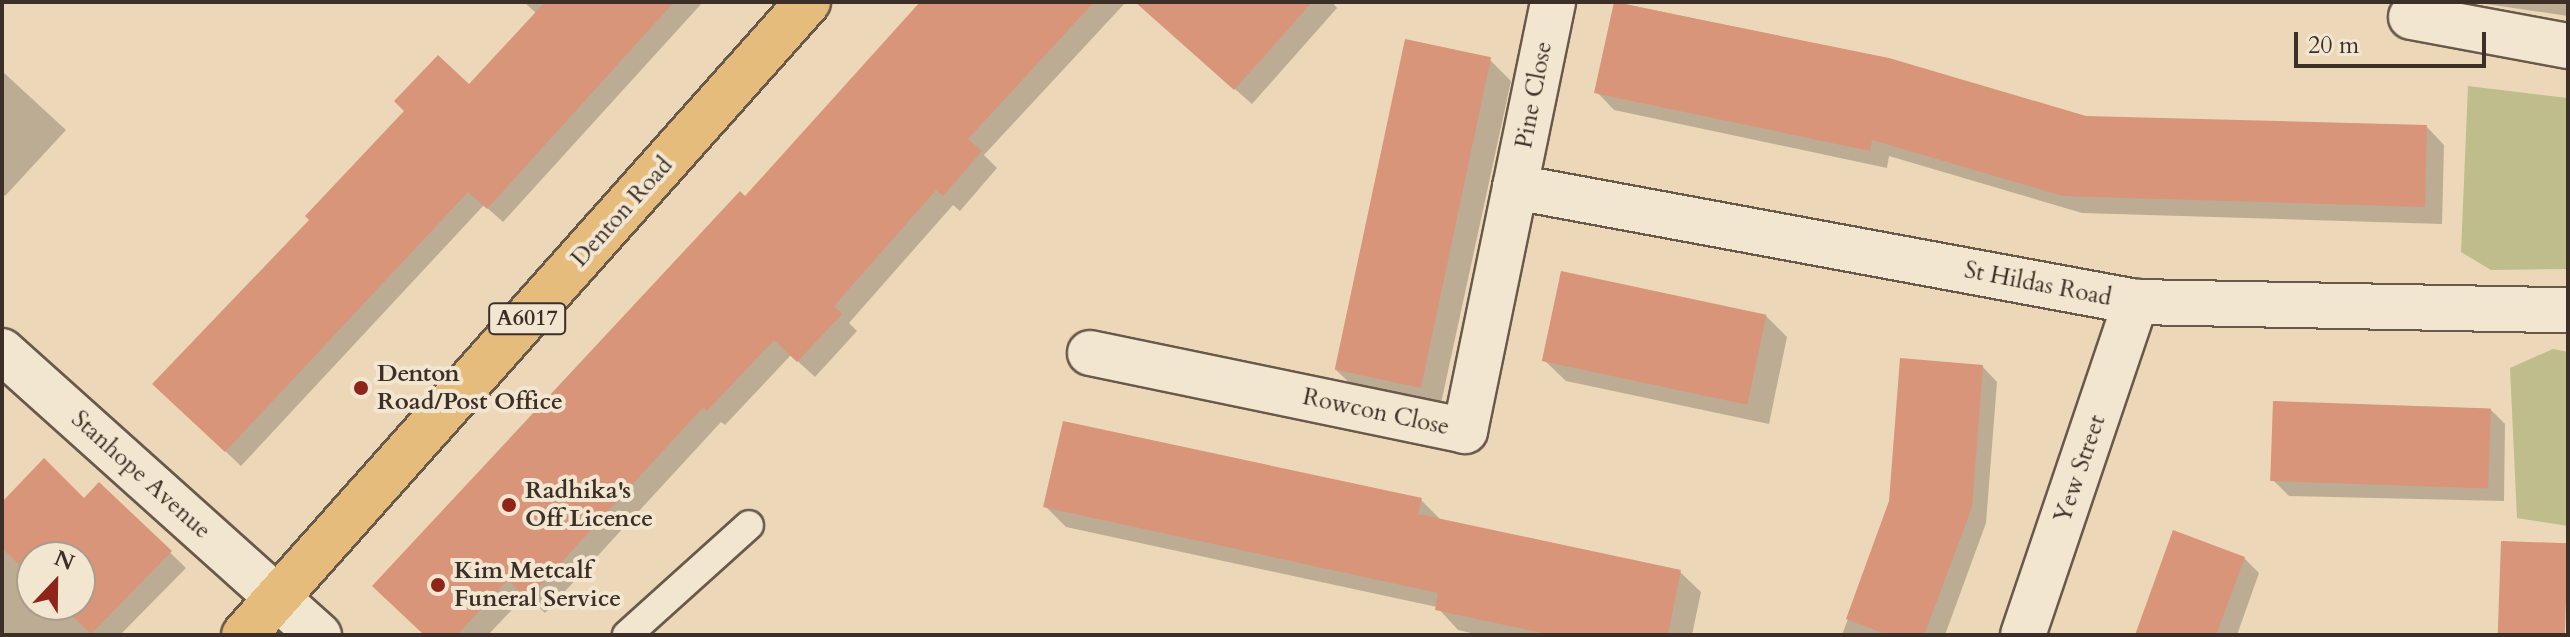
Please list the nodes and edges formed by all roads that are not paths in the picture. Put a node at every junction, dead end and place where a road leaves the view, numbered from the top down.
1 (808, 2) edge
2 (1553, 2) edge
3 (2411, 17) dead end
4 (2568, 46) edge
5 (1515, 187) junction
6 (2136, 302) junction
7 (2568, 310) edge
8 (2, 351) edge
9 (1090, 353) dead end
10 (749, 525) dead end
11 (279, 598) junction
12 (244, 635) edge
13 (319, 635) edge
14 (627, 635) edge
15 (2023, 635) edge

1 - 11 highway, Denton Road / A6017
2 - 5 street, Pine Close
3 - 4 street
5 - 6 street, St Hildas Road
5 - 9 street, Rowcon Close
6 - 7 street, St Hildas Road
6 - 15 street, Yew Street
8 - 11 street, Stanhope Avenue
10 - 14 lane
11 - 12 highway, Denton Road / A6017
11 - 13 street, Stanhope Avenue

